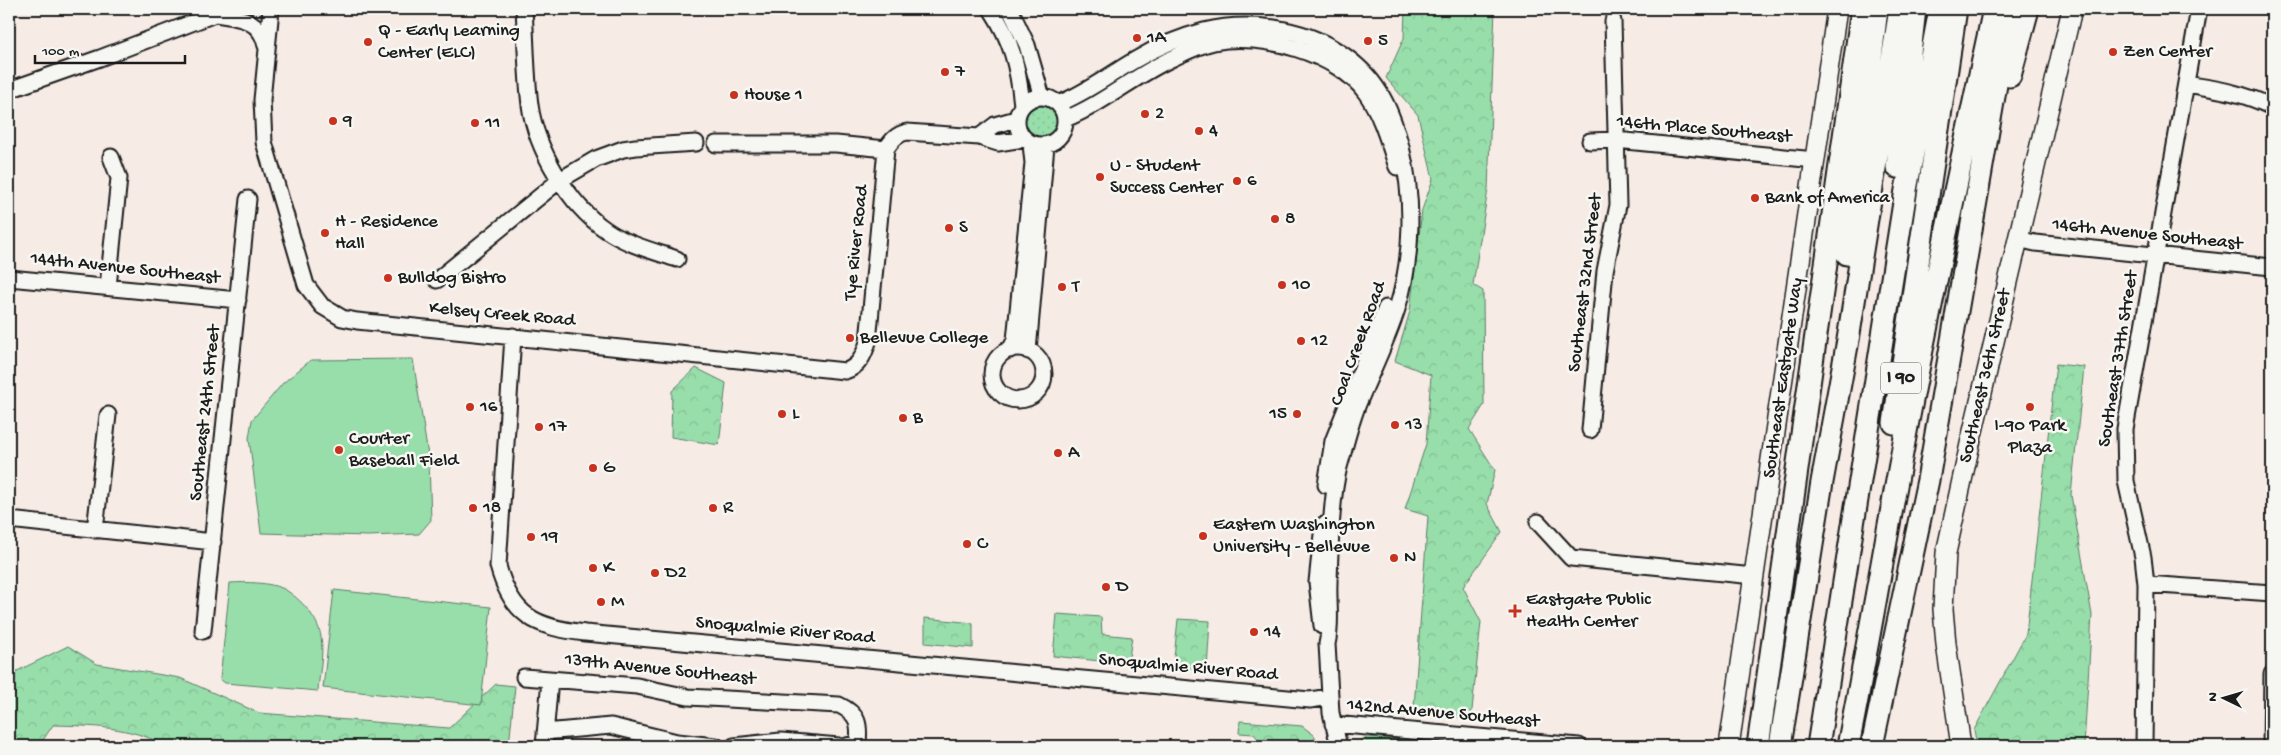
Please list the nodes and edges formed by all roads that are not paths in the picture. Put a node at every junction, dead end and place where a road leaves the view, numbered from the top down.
1 (228, 9) edge
2 (271, 9) edge
3 (524, 9) edge
4 (990, 9) edge
5 (1010, 9) edge
6 (1837, 9) edge
7 (1862, 9) edge
8 (1877, 9) edge
9 (1900, 9) edge
10 (1916, 9) edge
11 (1940, 9) edge
12 (1956, 9) edge
13 (1994, 9) edge
14 (2009, 9) edge
15 (2028, 9) edge
16 (2072, 9) edge
17 (2198, 9) edge
18 (213, 14) junction
19 (1613, 21) dead end
20 (267, 49) junction
21 (2186, 84) junction
22 (9, 90) edge
23 (1042, 97) junction
24 (1058, 104) junction
25 (2272, 107) edge
26 (1019, 112) junction
27 (1065, 119) junction
28 (980, 137) junction
29 (1616, 140) junction
30 (1590, 141) dead end
31 (696, 143) dead end
32 (1034, 143) junction
33 (716, 144) dead end
34 (886, 148) junction
35 (111, 157) dead end
36 (1815, 160) junction
37 (560, 180) junction
38 (1980, 185) junction
39 (248, 200) dead end
40 (2018, 239) junction
41 (2155, 256) junction
42 (677, 259) dead end
43 (2272, 267) edge
44 (9, 278) edge
45 (437, 280) dead end
46 (108, 287) junction
47 (238, 300) junction
48 (514, 336) junction
49 (1848, 340) junction
50 (1010, 350) junction
51 (1028, 350) junction
52 (838, 370) joint
53 (108, 415) dead end
54 (1590, 430) dead end
55 (9, 520) edge
56 (1538, 522) dead end
57 (95, 530) junction
58 (213, 542) junction
59 (1754, 576) junction
60 (2146, 584) junction
61 (2272, 593) edge
62 (203, 631) dead end
63 (1327, 644) junction
64 (2272, 674) edge
65 (524, 677) dead end
66 (550, 680) junction
67 (1330, 697) junction
68 (1333, 724) junction
69 (544, 739) edge
70 (1812, 741) edge
71 (676, 744) edge
72 (804, 745) edge
73 (859, 745) edge
74 (716, 746) edge
75 (734, 746) edge
76 (839, 746) edge
77 (1338, 746) edge
78 (1579, 746) edge
79 (1729, 746) edge
80 (1758, 746) edge
81 (1780, 746) edge
82 (1842, 746) edge
83 (1848, 746) edge
84 (1872, 746) edge
85 (1961, 746) edge
86 (2144, 746) edge
87 (2271, 746) edge

1 - 18 street
2 - 20 street
3 - 37 street
4 - 26 street
5 - 23 street
6 - 36 main road, Southeast Eastgate Way
7 - 80 highway
8 - 49 highway
9 - 49 highway
10 - 70 highway
11 - 70 highway
12 - 82 highway, I 90
13 - 83 highway
14 - 38 highway
15 - 38 highway
16 - 40 main road, Southeast 36th Street
17 - 21 street, Southeast 37th Street
18 - 20 street
18 - 22 street
19 - 29 street, Southeast 32nd Street
20 - 48 street, Kelsey Creek Road
21 - 25 street
21 - 41 street, Southeast 37th Street
23 - 24 street
23 - 26 street
24 - 27 street
24 - 63 street, Coal Creek Road
26 - 28 street
26 - 32 street
27 - 32 street
27 - 63 street, Coal Creek Road
28 - 32 street
28 - 34 street
29 - 30 street, 146th Place Southeast
29 - 36 street, 146th Place Southeast
29 - 54 street, Southeast 32nd Street
31 - 37 street
32 - 50 street
32 - 51 street
33 - 34 street
34 - 52 street, Tye River Road
35 - 46 street
36 - 59 main road, Southeast Eastgate Way
37 - 42 street
37 - 45 street
38 - 84 highway
39 - 47 street, Southeast 24th Street
40 - 41 street, 146th Avenue Southeast
40 - 85 main road, Southeast 36th Street
41 - 43 street, 146th Avenue Southeast
41 - 60 street, Southeast 37th Street
44 - 46 street, 144th Avenue Southeast
46 - 47 street, 144th Avenue Southeast
47 - 58 street, Southeast 24th Street
48 - 52 street, Kelsey Creek Road
48 - 67 street, Snoqualmie River Road
49 - 81 highway
50 - 51 street
50 - 51 street
53 - 57 street
55 - 57 street
56 - 59 street
57 - 58 street
58 - 62 street, Southeast 24th Street
59 - 79 main road, Southeast Eastgate Way
60 - 61 street
60 - 86 street, Southeast 37th Street
63 - 67 street, Coal Creek Road
64 - 87 street
65 - 66 street, 139th Avenue Southeast
66 - 69 street, 139th Avenue Southeast
66 - 73 street, 139th Avenue Southeast
67 - 68 street, Coal Creek Road
68 - 77 street
68 - 78 street, 142nd Avenue Southeast
69 - 71 street, 139th Avenue Southeast
71 - 74 street, 139th Avenue Southeast
72 - 75 street
72 - 76 street

